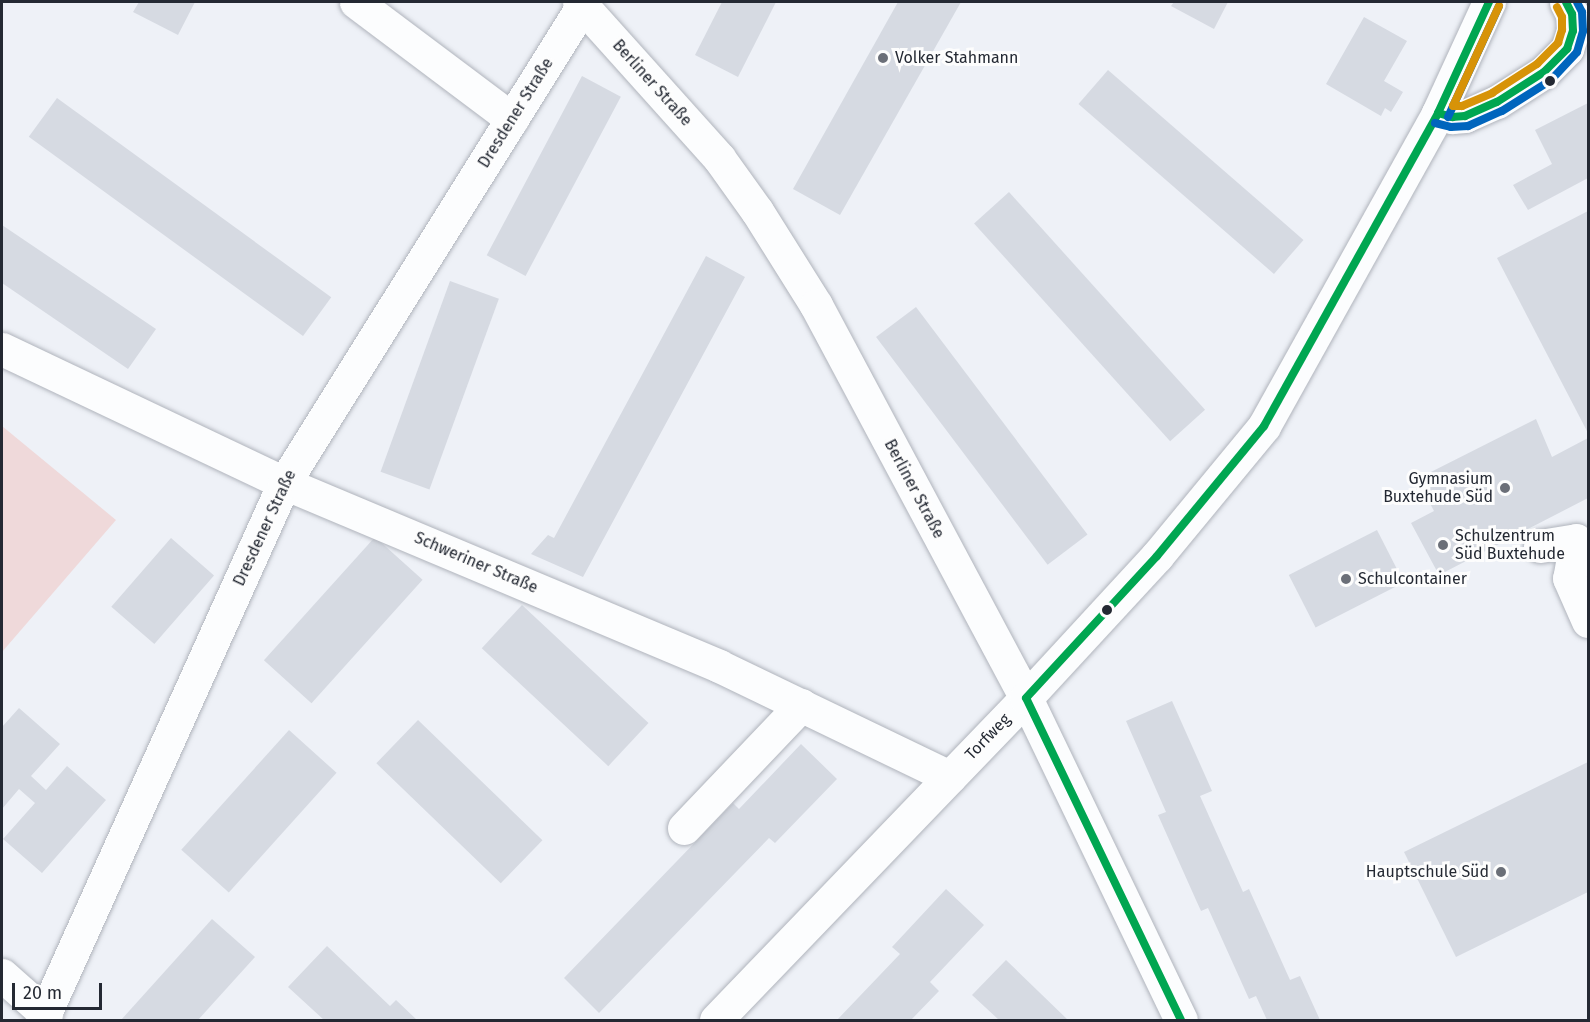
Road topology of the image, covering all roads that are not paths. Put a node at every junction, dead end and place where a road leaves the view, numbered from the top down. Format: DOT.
graph roads {
  1 [pos="356,2"];
  2 [pos="1489,2"];
  3 [pos="1566,2"];
  4 [pos="581,3"];
  5 [pos="1578,44"];
  6 [pos="1438,112"];
  7 [pos="512,119"];
  8 [pos="2,349"];
  9 [pos="284,483"];
  10 [pos="1540,546"];
  11 [pos="1588,621"];
  12 [pos="1026,698"];
  13 [pos="801,705"];
  14 [pos="950,777"];
  15 [pos="684,828"];
  16 [pos="2,975"];
  17 [pos="44,1017"];
  18 [pos="716,1020"];
  19 [pos="1181,1020"];
  1 -- 7 [label="street"];
  2 -- 6 [label="street, Torfweg"];
  3 -- 5 [label="street"];
  4 -- 7 [label="street, Dresdener Straße"];
  4 -- 12 [label="street, Berliner Straße"];
  5 -- 6 [label="street"];
  6 -- 12 [label="street, Torfweg"];
  7 -- 9 [label="street, Dresdener Straße"];
  8 -- 9 [label="street, Schweriner Straße"];
  9 -- 13 [label="street, Schweriner Straße"];
  9 -- 17 [label="street, Dresdener Straße"];
  10 -- 11 [label="street"];
  12 -- 14 [label="street, Torfweg"];
  12 -- 19 [label="street, Berliner Straße"];
  13 -- 14 [label="street, Schweriner Straße"];
  13 -- 15 [label="street"];
  14 -- 18 [label="street, Torfweg"];
  16 -- 17 [label="street"];
}
